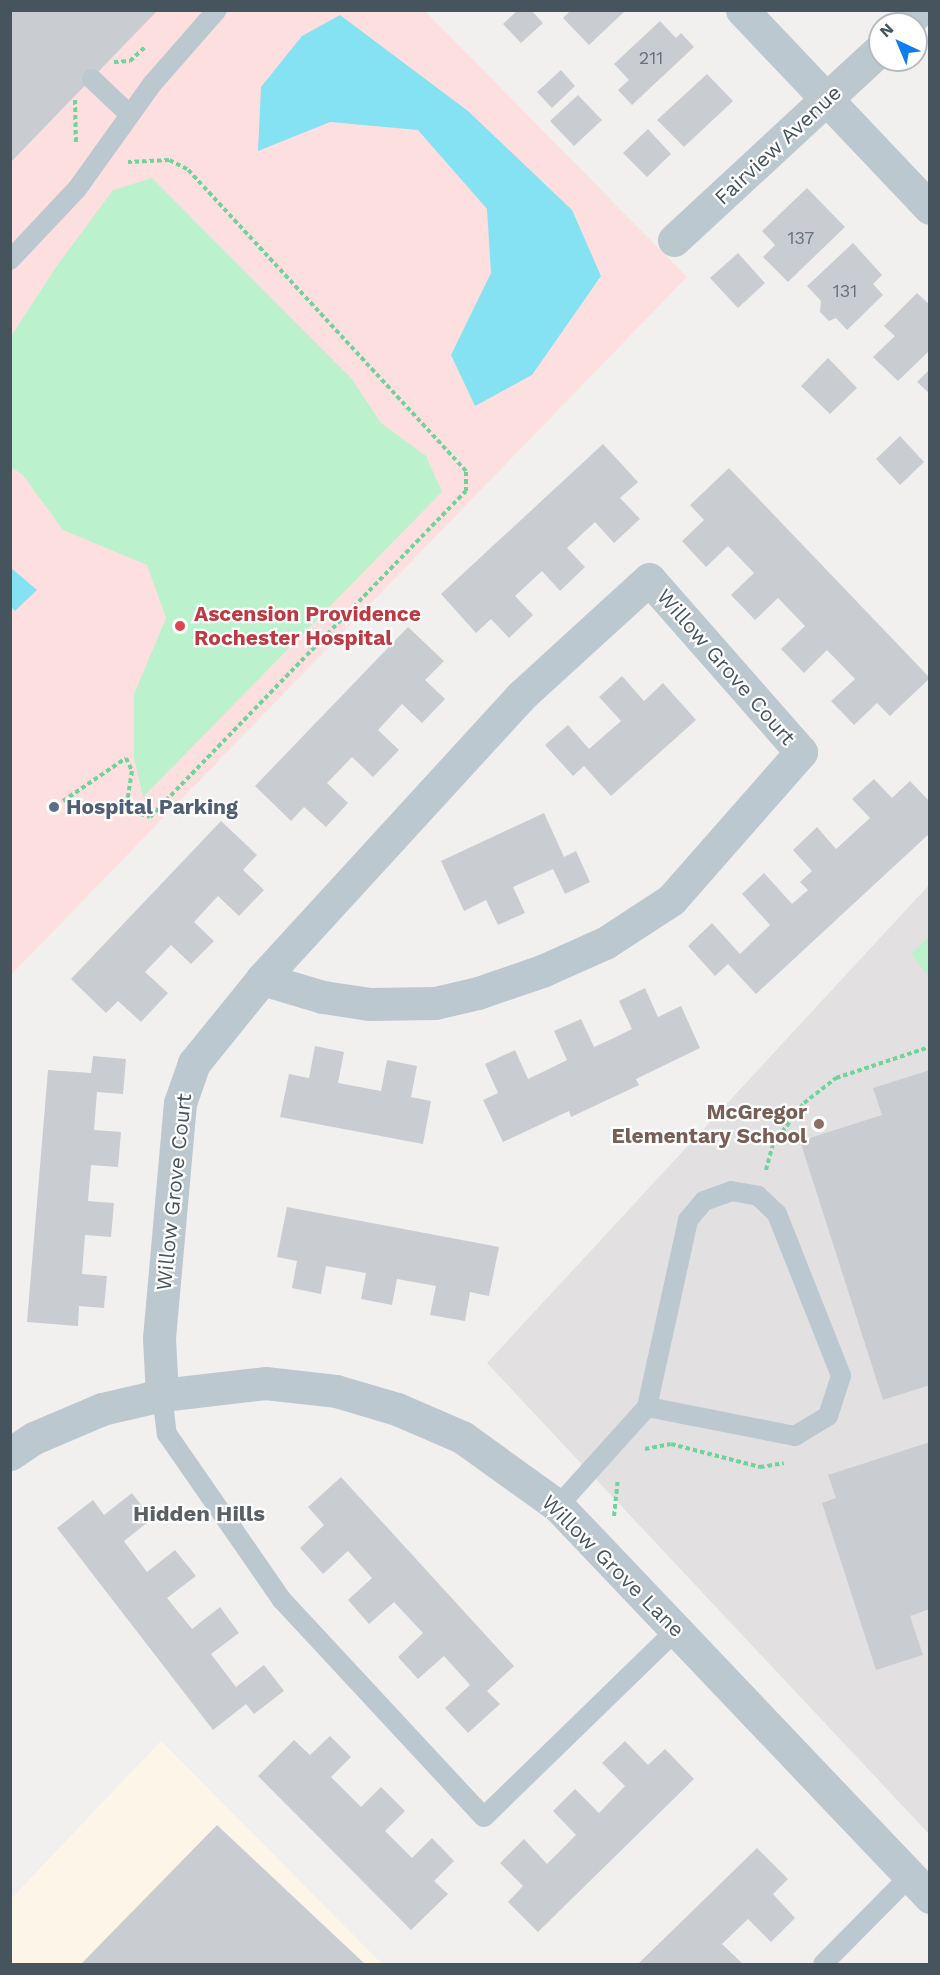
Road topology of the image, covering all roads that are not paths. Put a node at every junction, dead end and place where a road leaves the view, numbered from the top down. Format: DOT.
graph roads {
  1 [pos="217,10"];
  2 [pos="742,10"];
  3 [pos="868,61"];
  4 [pos="92,79"];
  5 [pos="827,100"];
  6 [pos="129,115"];
  7 [pos="930,208"];
  8 [pos="674,240"];
  9 [pos="10,260"];
  10 [pos="262,979"];
  11 [pos="162,1395"];
  12 [pos="647,1407"];
  13 [pos="10,1454"];
  14 [pos="558,1506"];
  15 [pos="677,1629"];
  16 [pos="920,1886"];
  17 [pos="823,1965"];
  1 -- 6 [label="lane"];
  2 -- 5 [label="street"];
  3 -- 5 [label="street, Fairview Avenue"];
  4 -- 6 [label="lane"];
  5 -- 7 [label="street"];
  5 -- 8 [label="street, Fairview Avenue"];
  6 -- 9 [label="lane"];
  10 -- 10 [label="street, Willow Grove Court"];
  10 -- 11 [label="street, Willow Grove Court"];
  11 -- 13 [label="street, Willow Grove Lane"];
  11 -- 14 [label="street, Willow Grove Lane"];
  11 -- 15 [label="lane"];
  12 -- 12 [label="lane"];
  12 -- 14 [label="lane"];
  14 -- 15 [label="street, Willow Grove Lane"];
  15 -- 16 [label="street, Willow Grove Lane"];
  16 -- 17 [label="lane"];
}
